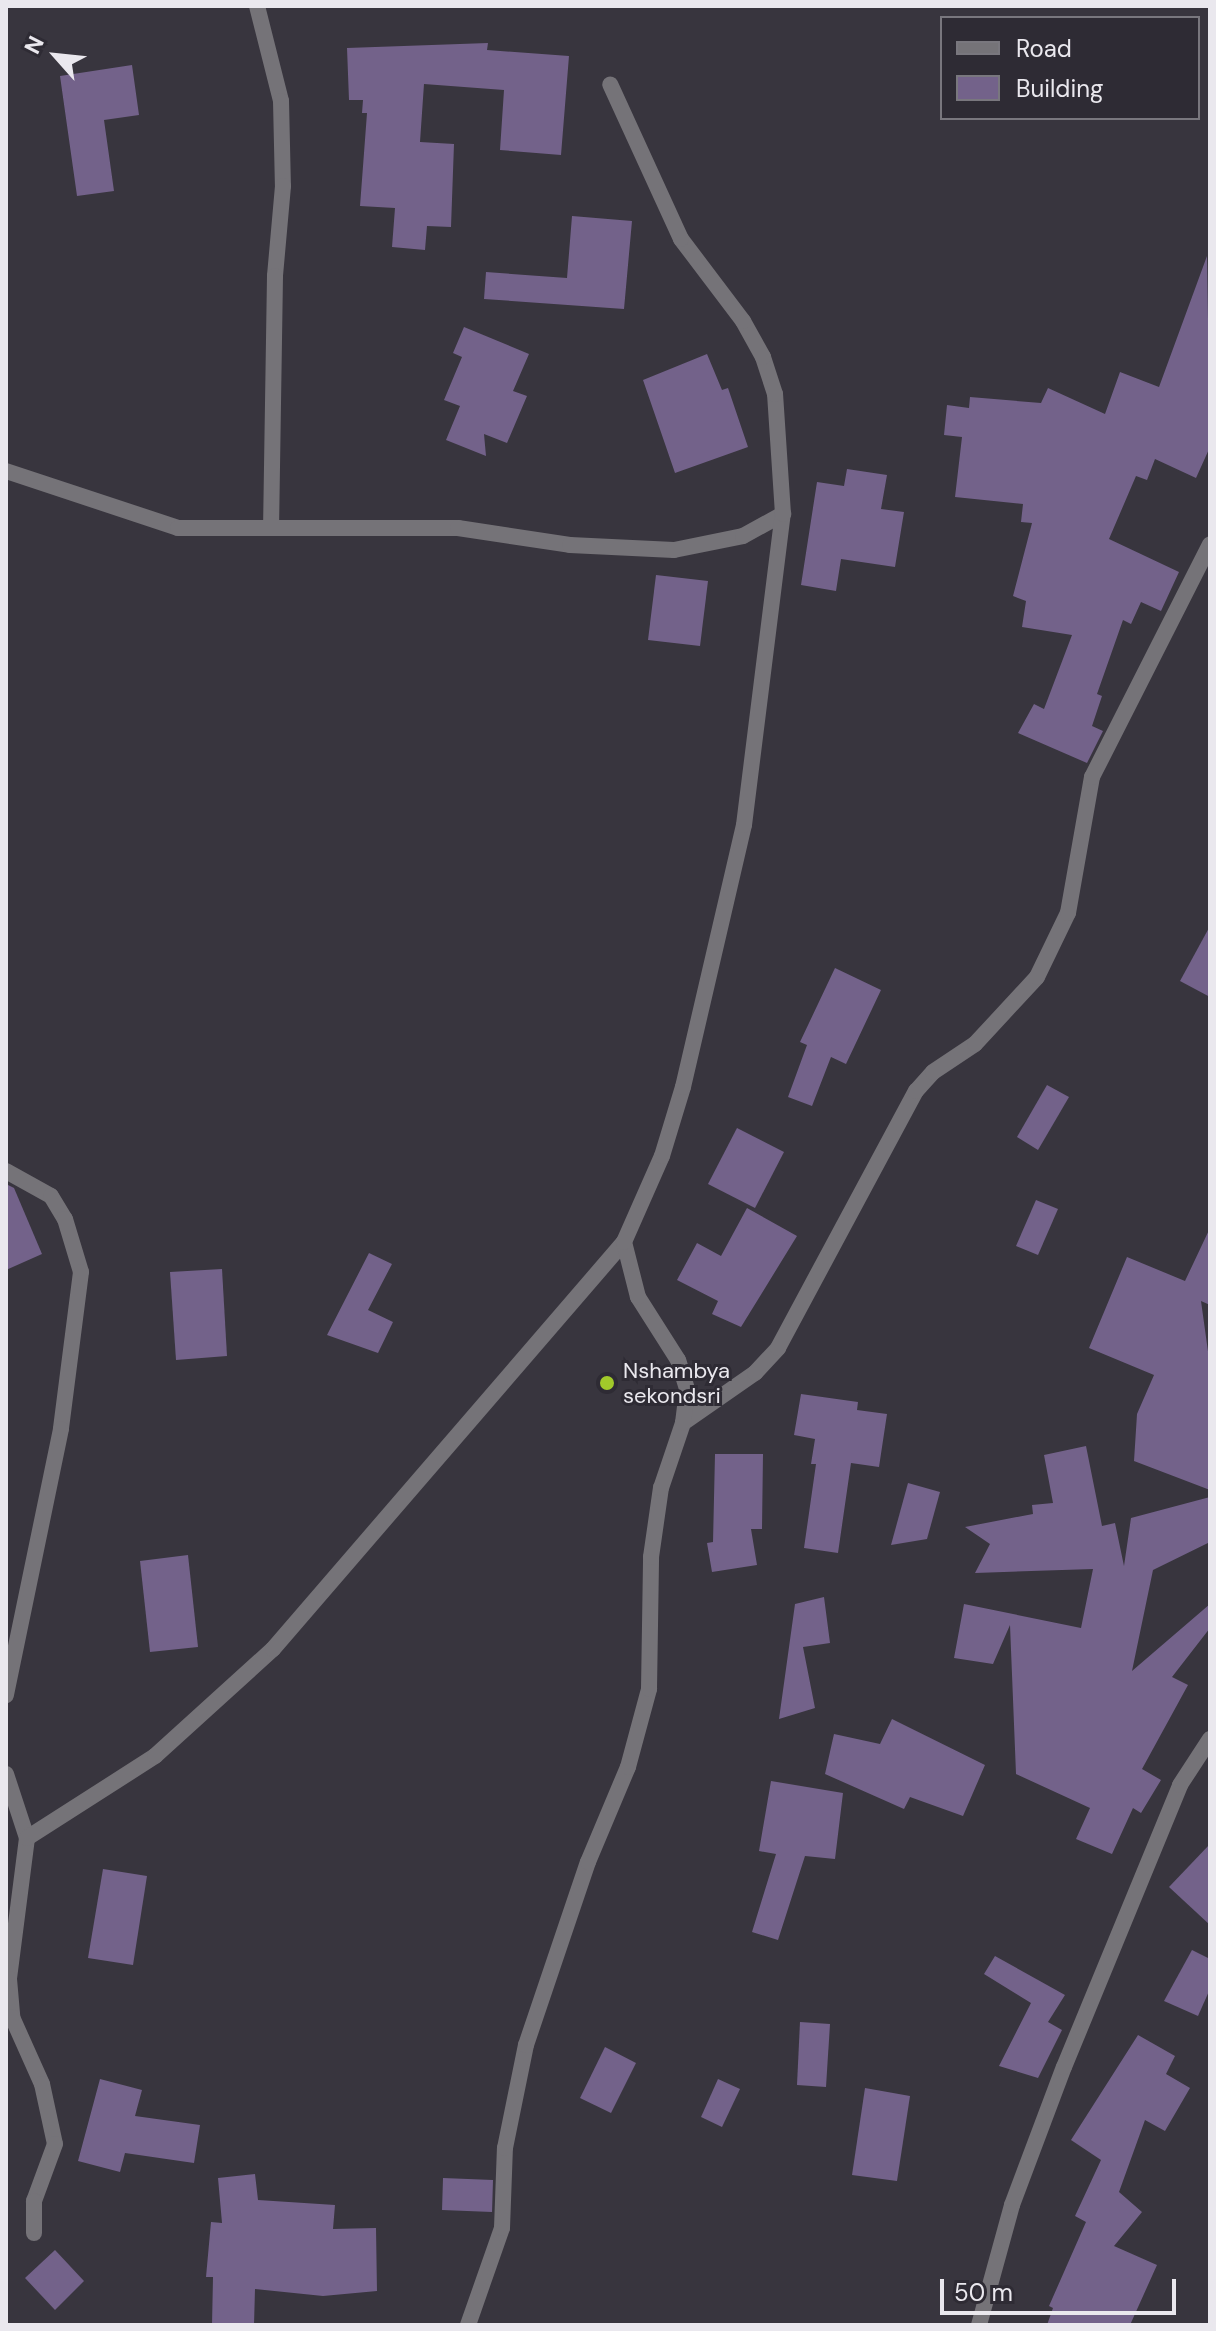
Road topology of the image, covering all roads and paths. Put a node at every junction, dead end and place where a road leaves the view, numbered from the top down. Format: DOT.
graph roads {
  1 [pos="257,6"];
  2 [pos="610,84"];
  3 [pos="6,471"];
  4 [pos="783,514"];
  5 [pos="271,525"];
  6 [pos="1210,544"];
  7 [pos="6,1171"];
  8 [pos="624,1242"];
  9 [pos="683,1423"];
  10 [pos="6,1695"];
  11 [pos="1210,1739"];
  12 [pos="6,1774"];
  13 [pos="27,1838"];
  14 [pos="34,2233"];
  15 [pos="468,2325"];
  16 [pos="979,2325"];
  1 -- 5 [label="street"];
  2 -- 4 [label="street"];
  3 -- 5 [label="street"];
  4 -- 5 [label="street"];
  4 -- 8 [label="street"];
  6 -- 9 [label="street"];
  7 -- 10 [label="street"];
  8 -- 9 [label="street"];
  8 -- 13 [label="street"];
  9 -- 15 [label="street"];
  11 -- 16 [label="street"];
  12 -- 13 [label="street"];
  13 -- 14 [label="street"];
}
